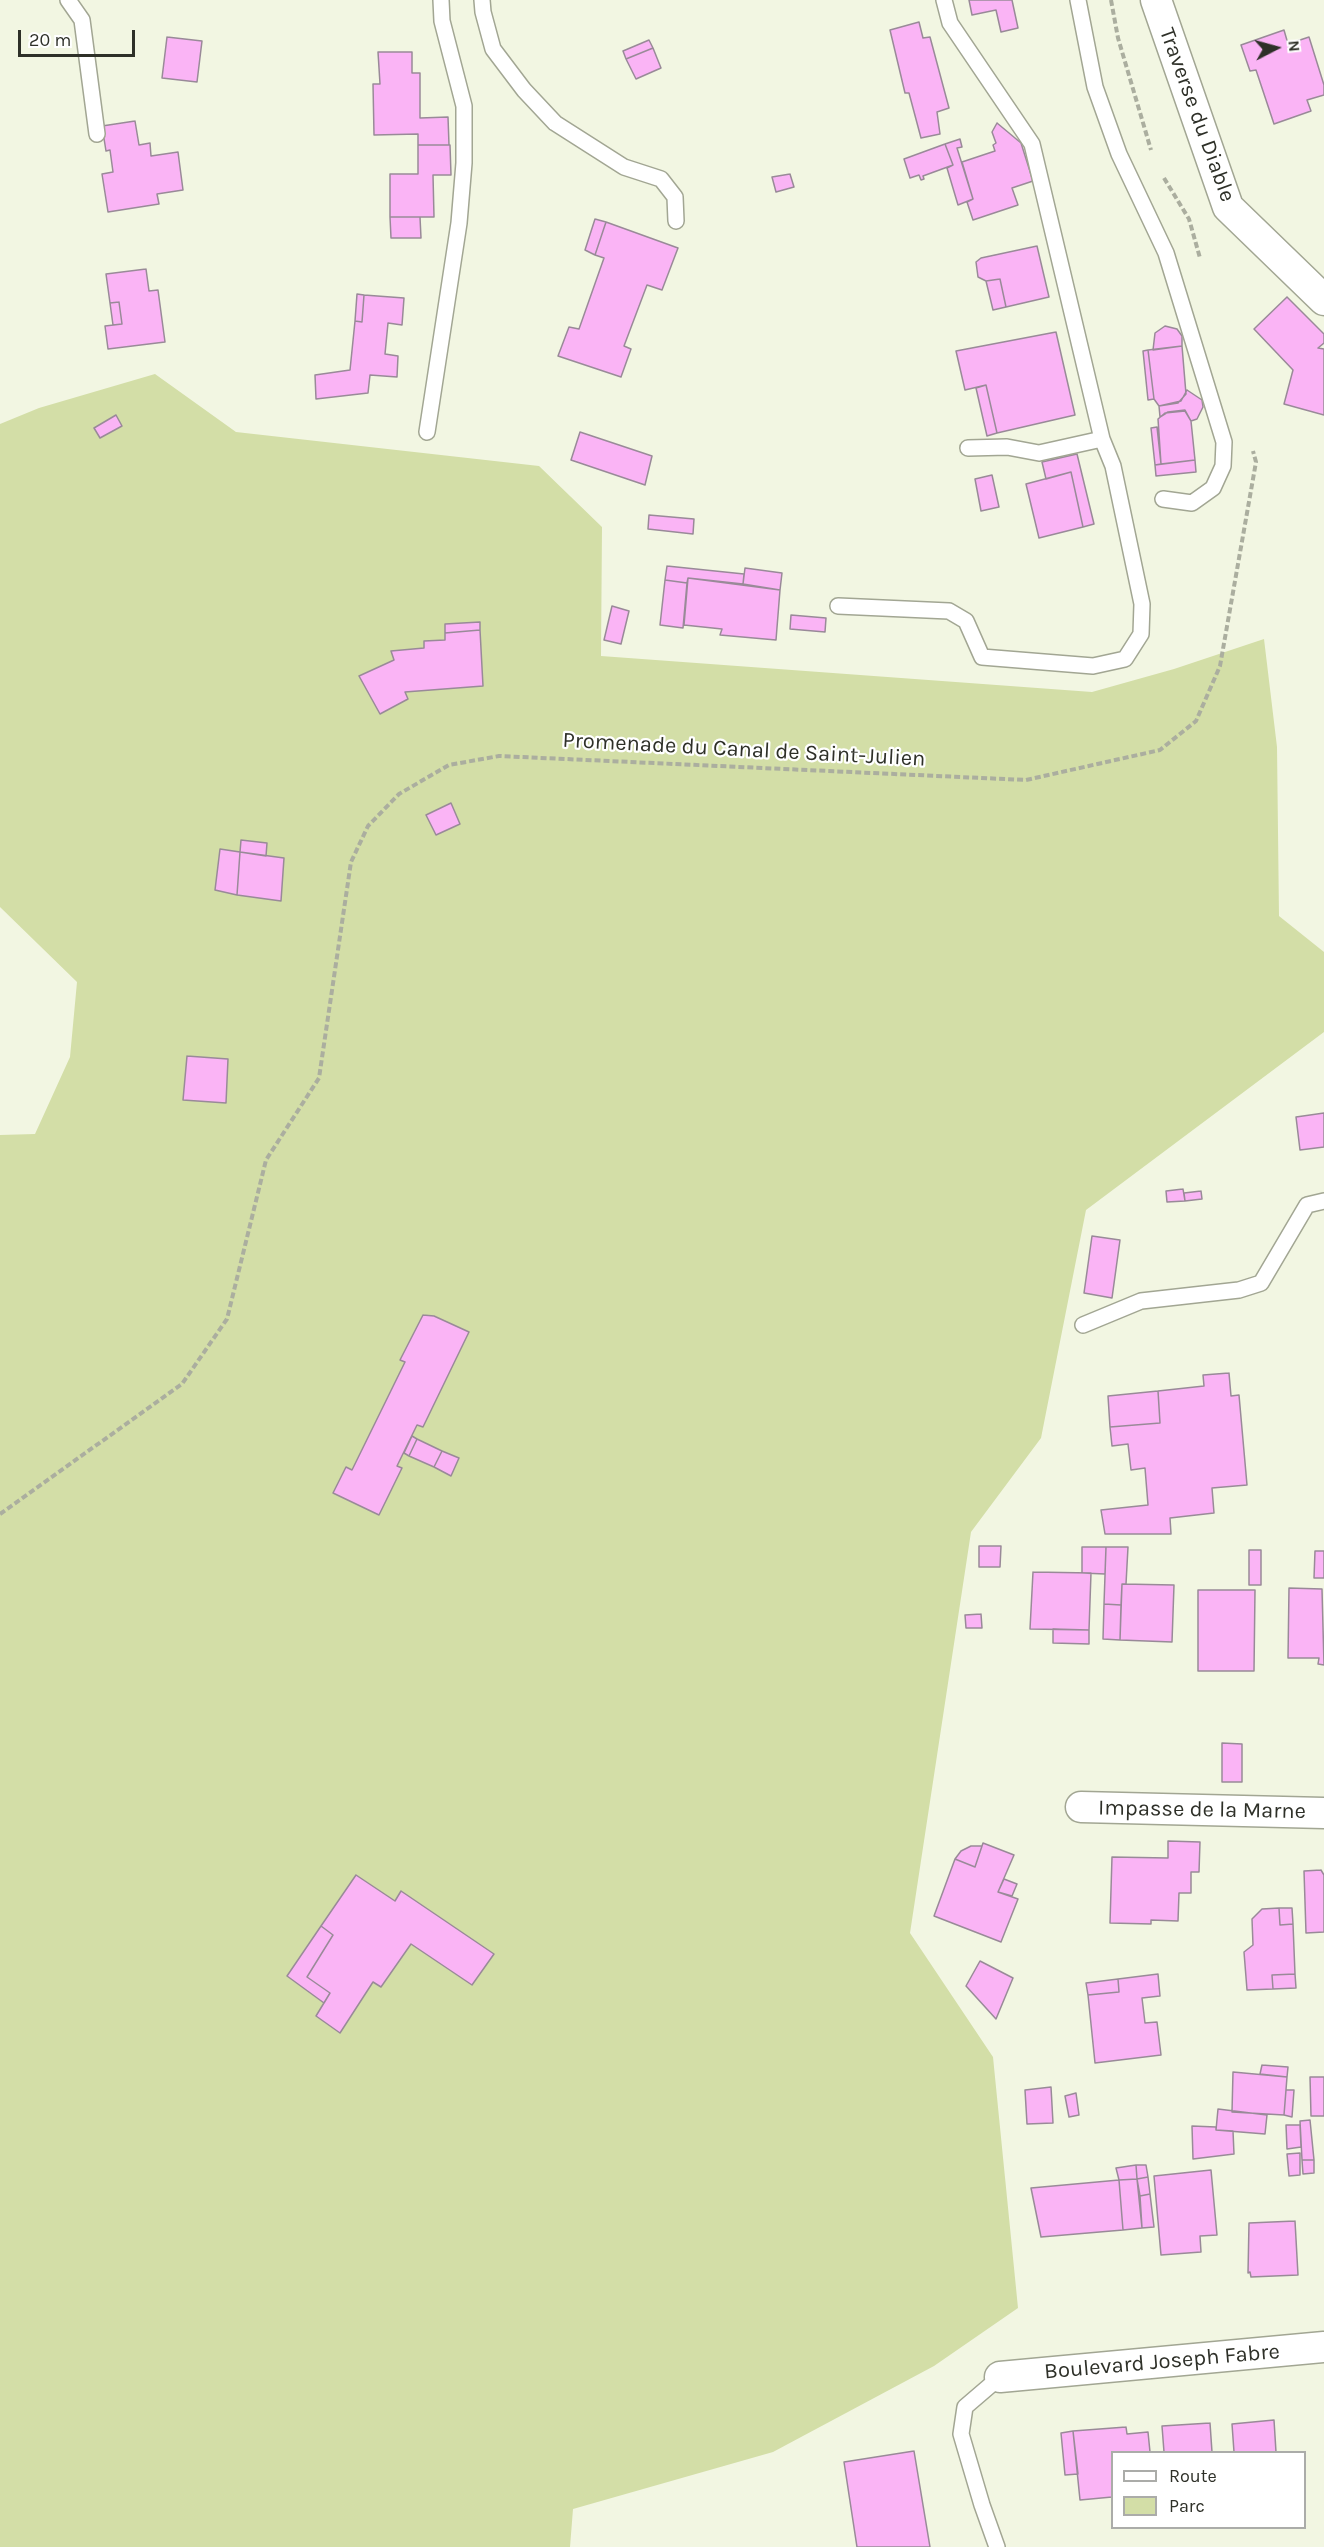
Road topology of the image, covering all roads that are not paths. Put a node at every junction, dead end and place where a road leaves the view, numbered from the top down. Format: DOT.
graph roads {
  1 [pos="68,0"];
  2 [pos="441,0"];
  3 [pos="482,0"];
  4 [pos="944,0"];
  5 [pos="1078,0"];
  6 [pos="1156,0"];
  7 [pos="97,134"];
  8 [pos="676,221"];
  9 [pos="1324,300"];
  10 [pos="427,432"];
  11 [pos="1102,439"];
  12 [pos="968,448"];
  13 [pos="1163,499"];
  14 [pos="838,606"];
  15 [pos="1324,1201"];
  16 [pos="1083,1325"];
  17 [pos="1081,1808"];
  18 [pos="1324,1813"];
  19 [pos="1324,2347"];
  20 [pos="1000,2378"];
  21 [pos="997,2547"];
  1 -- 7 [label="lane"];
  2 -- 10 [label="lane"];
  3 -- 8 [label="lane"];
  4 -- 11 [label="lane"];
  5 -- 13 [label="lane"];
  6 -- 9 [label="street, Traverse du Diable"];
  11 -- 12 [label="lane"];
  11 -- 14 [label="lane"];
  15 -- 16 [label="lane"];
  17 -- 18 [label="street, Impasse de la Marne"];
  19 -- 20 [label="street, Boulevard Joseph Fabre"];
  20 -- 21 [label="lane"];
}
